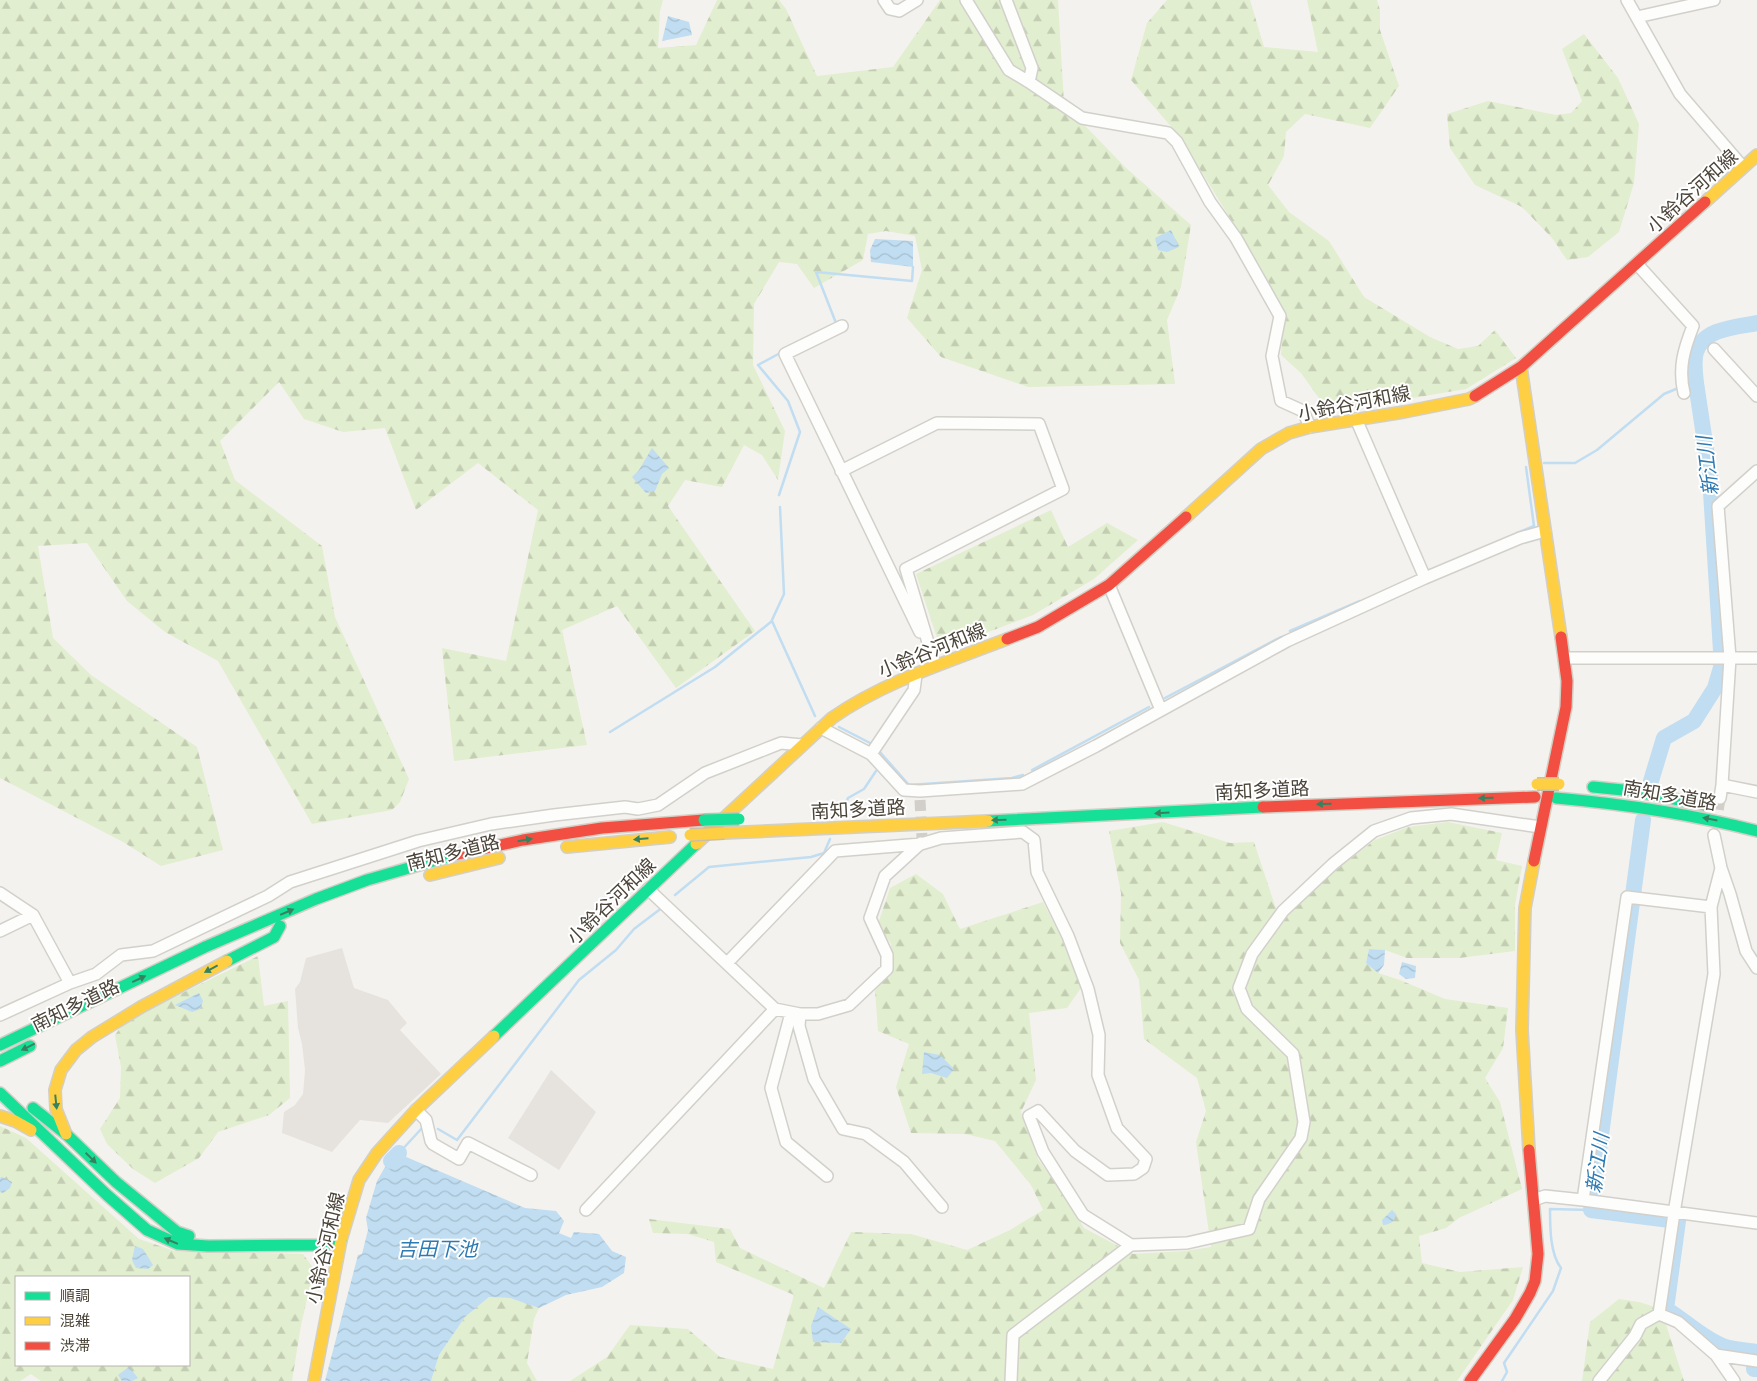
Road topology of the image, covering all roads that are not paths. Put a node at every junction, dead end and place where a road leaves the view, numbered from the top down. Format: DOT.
graph roads {
  1 [pos="884,0"];
  2 [pos="917,0"];
  3 [pos="966,0"];
  4 [pos="1006,0"];
  5 [pos="1627,0"];
  6 [pos="1714,0"];
  7 [pos="1637,17"];
  8 [pos="1029,82"];
  9 [pos="1757,155"];
  10 [pos="1744,167"];
  11 [pos="1637,264"];
  12 [pos="842,326"];
  13 [pos="1714,349"];
  14 [pos="1521,367"];
  15 [pos="1684,393"];
  16 [pos="1757,396"];
  17 [pos="1356,419"];
  18 [pos="1310,427"];
  19 [pos="841,471"];
  20 [pos="1757,471"];
  21 [pos="1545,530"];
  22 [pos="1426,578"];
  23 [pos="1109,585"];
  24 [pos="1564,658"];
  25 [pos="1730,658"];
  26 [pos="1757,658"];
  27 [pos="935,663"];
  28 [pos="916,675"];
  29 [pos="1161,710"];
  30 [pos="821,728"];
  31 [pos="802,745"];
  32 [pos="871,754"];
  33 [pos="1533,784"];
  34 [pos="1563,785"];
  35 [pos="1722,785"];
  36 [pos="1583,786"];
  37 [pos="1757,792"];
  38 [pos="1720,798"];
  39 [pos="1727,809"];
  40 [pos="744,818"];
  41 [pos="1540,827"];
  42 [pos="1757,831"];
  43 [pos="1714,835"];
  44 [pos="921,841"];
  45 [pos="552,849"];
  46 [pos="509,856"];
  47 [pos="1721,868"];
  48 [pos="417,879"];
  49 [pos="648,889"];
  50 [pos="0,894"];
  51 [pos="1711,907"];
  52 [pos="33,914"];
  53 [pos="296,920"];
  54 [pos="280,926"];
  55 [pos="0,931"];
  56 [pos="728,963"];
  57 [pos="1757,968"];
  58 [pos="176,975"];
  59 [pos="70,983"];
  60 [pos="77,1008"];
  61 [pos="775,1009"];
  62 [pos="795,1014"];
  63 [pos="0,1015"];
  64 [pos="0,1036"];
  65 [pos="40,1042"];
  66 [pos="0,1045"];
  67 [pos="1,1060"];
  68 [pos="0,1082"];
  69 [pos="0,1093"];
  70 [pos="416,1110"];
  71 [pos="0,1116"];
  72 [pos="67,1134"];
  73 [pos="52,1143"];
  74 [pos="531,1175"];
  75 [pos="827,1176"];
  76 [pos="1534,1200"];
  77 [pos="1584,1200"];
  78 [pos="942,1207"];
  79 [pos="586,1210"];
  80 [pos="1673,1217"];
  81 [pos="1757,1223"];
  82 [pos="341,1240"];
  83 [pos="1131,1245"];
  84 [pos="1659,1314"];
  85 [pos="1716,1355"];
  86 [pos="1753,1361"];
  87 [pos="314,1381"];
  88 [pos="1011,1381"];
  89 [pos="1470,1381"];
  90 [pos="1598,1381"];
  91 [pos="1734,1381"];
  1 -- 2 [label="street"];
  3 -- 8 [label="street"];
  4 -- 8 [label="street"];
  5 -- 7 [label="street"];
  6 -- 7 [label="street"];
  7 -- 10 [label="street"];
  8 -- 18 [label="street"];
  9 -- 10 [label="main road, 小鈴谷河和線"];
  10 -- 11 [label="main road, 小鈴谷河和線"];
  11 -- 14 [label="main road, 小鈴谷河和線"];
  11 -- 15 [label="street"];
  12 -- 19 [label="street"];
  13 -- 16 [label="street"];
  14 -- 17 [label="main road, 小鈴谷河和線"];
  14 -- 21 [label="main road"];
  17 -- 18 [label="main road, 小鈴谷河和線"];
  17 -- 22 [label="street"];
  18 -- 23 [label="main road, 小鈴谷河和線"];
  19 -- 27 [label="street"];
  19 -- 27 [label="street"];
  20 -- 25 [label="street"];
  21 -- 22 [label="street"];
  21 -- 24 [label="main road"];
  22 -- 29 [label="street"];
  23 -- 27 [label="main road, 小鈴谷河和線"];
  23 -- 29 [label="street"];
  24 -- 25 [label="street"];
  24 -- 41 [label="main road"];
  25 -- 26 [label="street"];
  25 -- 35 [label="street"];
  27 -- 28 [label="main road, 小鈴谷河和線"];
  28 -- 30 [label="main road, 小鈴谷河和線"];
  28 -- 32 [label="street"];
  29 -- 32 [label="street"];
  30 -- 31 [label="main road, 小鈴谷河和線"];
  30 -- 32 [label="street"];
  31 -- 49 [label="main road, 小鈴谷河和線"];
  31 -- 59 [label="street"];
  33 -- 34 [label="main road, bridge"];
  35 -- 37 [label="street"];
  35 -- 38 [label="street"];
  36 -- 39 [label="main road, 南知多道路"];
  60 -- 40 [label="main road, 南知多道路, one-way, bridge"];
  41 -- 76 [label="main road"];
  41 -- 83 [label="street"];
  42 -- 45 [label="main road, 南知多道路, one-way, bridge"];
  43 -- 47 [label="street"];
  44 -- 56 [label="street"];
  44 -- 62 [label="street"];
  44 -- 83 [label="street"];
  46 -- 48 [label="main road, 南知多道路"];
  47 -- 51 [label="street"];
  47 -- 57 [label="street"];
  49 -- 56 [label="street"];
  49 -- 70 [label="main road, 小鈴谷河和線"];
  50 -- 52 [label="street"];
  51 -- 77 [label="street"];
  51 -- 80 [label="street"];
  52 -- 55 [label="street"];
  52 -- 59 [label="street"];
  53 -- 54 [label="main road"];
  54 -- 58 [label="main road"];
  54 -- 72 [label="main road, one-way"];
  56 -- 61 [label="street"];
  59 -- 63 [label="street"];
  60 -- 64 [label="main road"];
  60 -- 66 [label="main road, 南知多道路"];
  61 -- 62 [label="street"];
  61 -- 79 [label="street"];
  62 -- 75 [label="street"];
  62 -- 78 [label="street"];
  65 -- 67 [label="main road, 南知多道路, one-way"];
  68 -- 72 [label="main road"];
  69 -- 73 [label="main road"];
  70 -- 74 [label="street"];
  70 -- 82 [label="main road, 小鈴谷河和線"];
  71 -- 73 [label="main road"];
  72 -- 82 [label="main road, one-way"];
  82 -- 73 [label="main road, one-way"];
  76 -- 77 [label="street"];
  76 -- 89 [label="main road"];
  77 -- 80 [label="street"];
  80 -- 81 [label="street"];
  80 -- 84 [label="street"];
  82 -- 87 [label="main road, 小鈴谷河和線"];
  83 -- 88 [label="street"];
  84 -- 85 [label="street"];
  84 -- 90 [label="street"];
  85 -- 86 [label="street"];
  85 -- 91 [label="street"];
}
